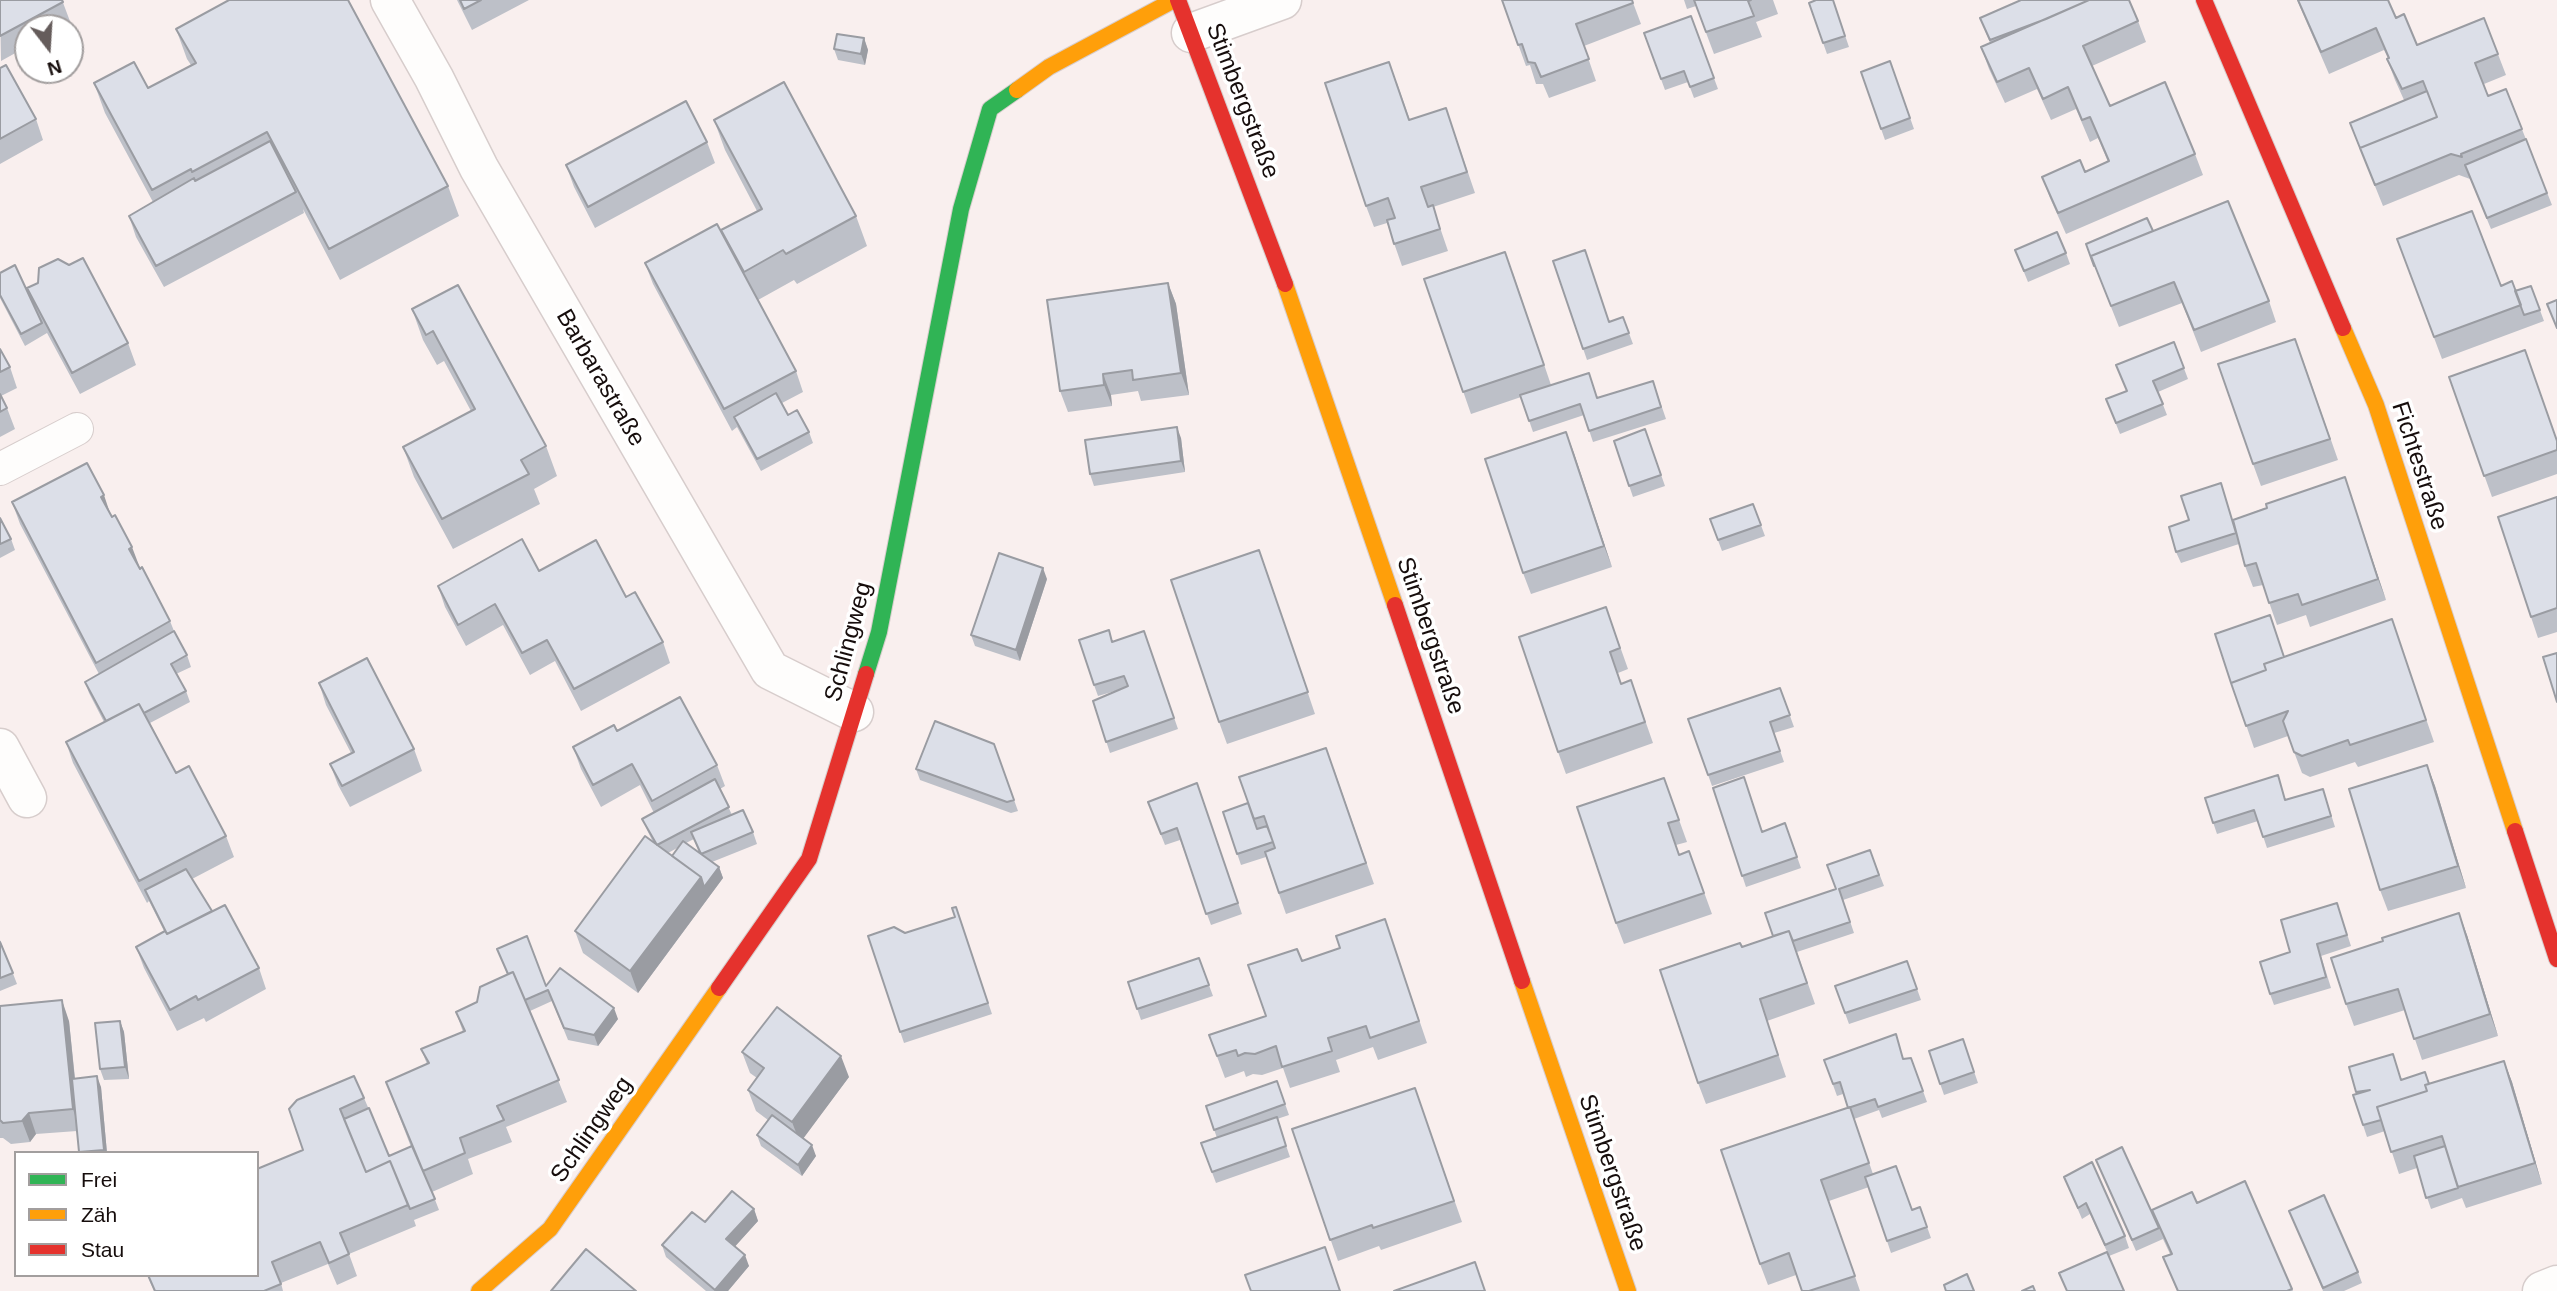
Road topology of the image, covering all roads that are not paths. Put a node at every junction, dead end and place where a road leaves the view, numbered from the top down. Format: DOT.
graph roads {
  1 [pos="390,0"];
  2 [pos="1282,0"];
  3 [pos="2204,0"];
  4 [pos="1181,11"];
  5 [pos="77,429"];
  6 [pos="0,469"];
  7 [pos="854,712"];
  8 [pos="0,748"];
  9 [pos="27,798"];
  10 [pos="2557,959"];
  11 [pos="2557,1284"];
  12 [pos="479,1291"];
  13 [pos="1628,1291"];
  14 [pos="2542,1291"];
  1 -- 7 [label="street, Barbarastraße"];
  2 -- 4 [label="street"];
  3 -- 10 [label="street, Fichtestraße"];
  4 -- 7 [label="street, Schlingweg"];
  4 -- 13 [label="street, Stimbergstraße"];
  5 -- 6 [label="lane"];
  7 -- 12 [label="street, Schlingweg"];
  8 -- 9 [label="street"];
  11 -- 14 [label="street"];
}
